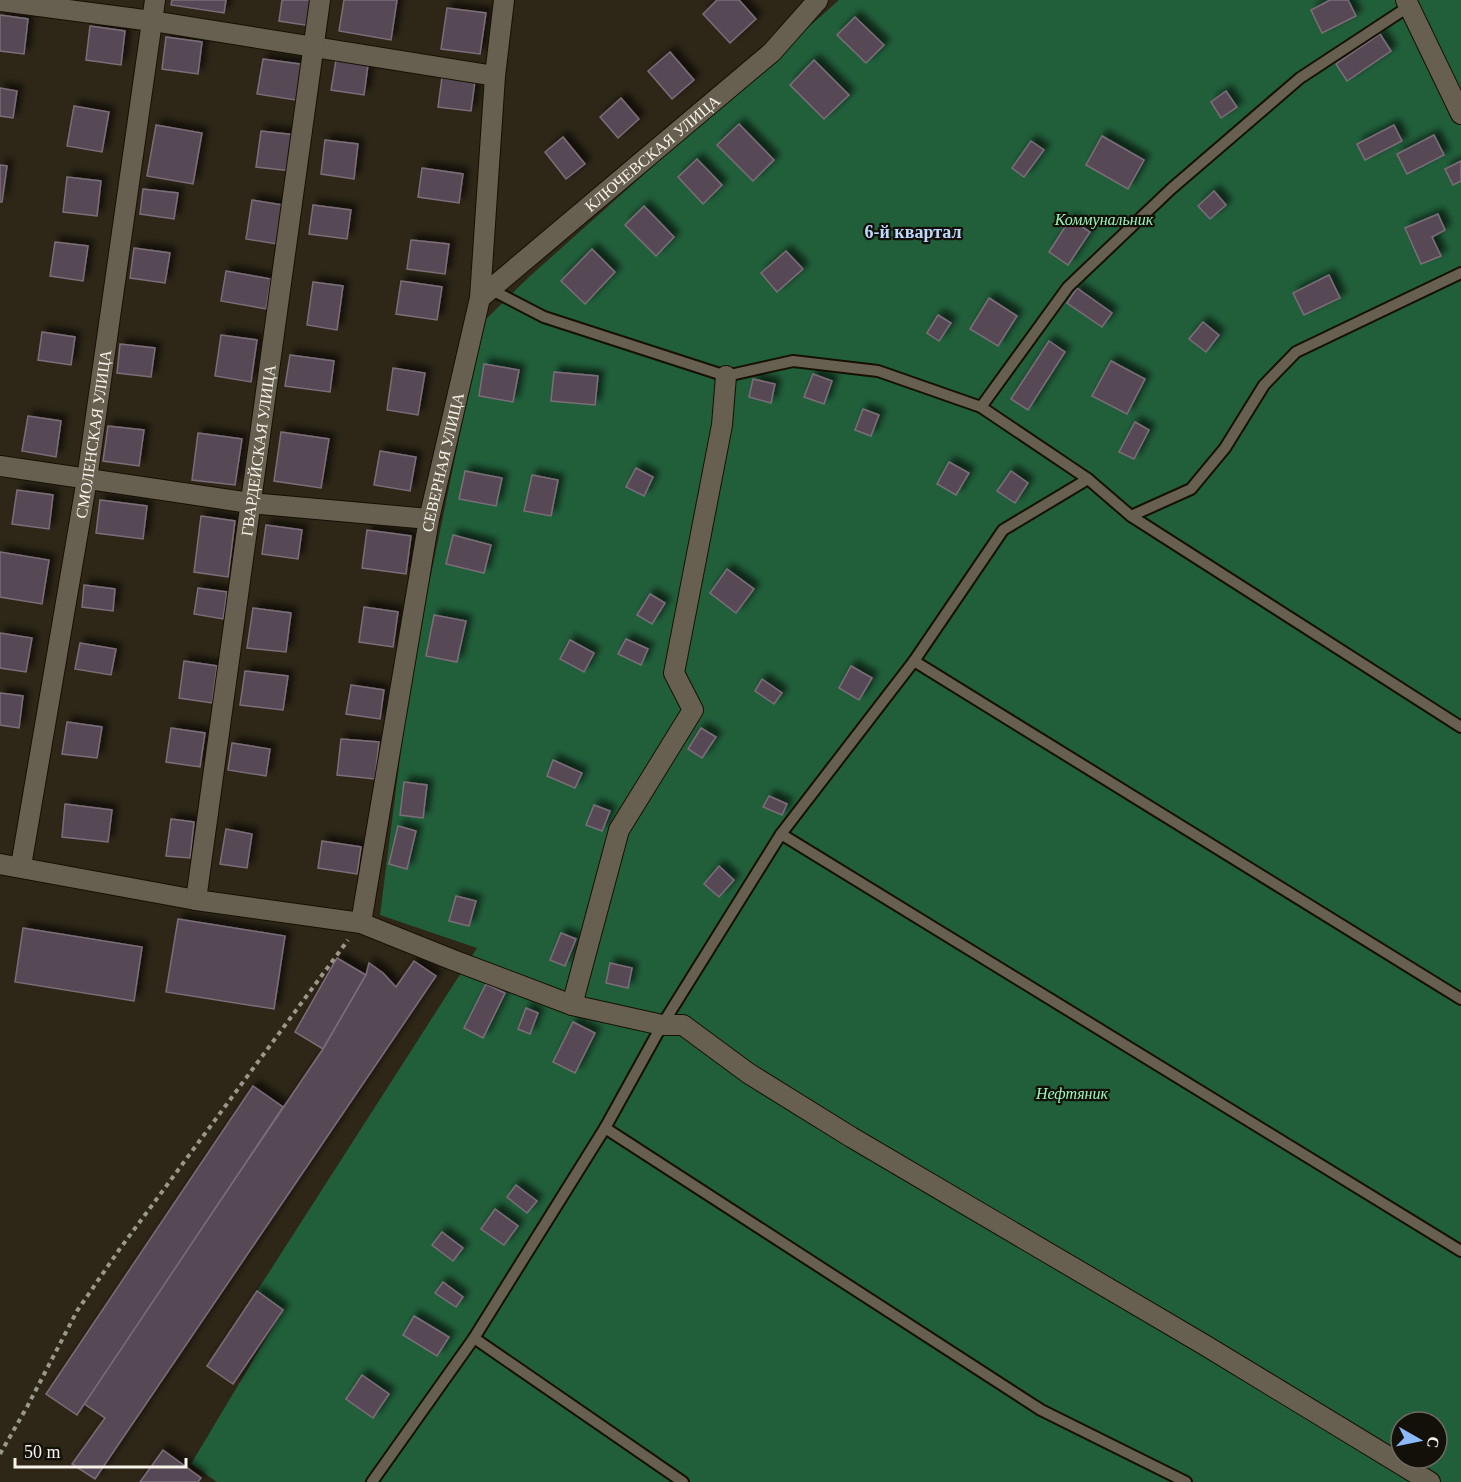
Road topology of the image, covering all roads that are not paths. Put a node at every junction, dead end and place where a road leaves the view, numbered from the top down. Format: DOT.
graph roads {
  1 [pos="155,0"];
  2 [pos="320,0"];
  3 [pos="504,0"];
  4 [pos="818,0"];
  5 [pos="0,1"];
  6 [pos="1407,4"];
  7 [pos="152,21"];
  8 [pos="314,48"];
  9 [pos="495,76"];
  10 [pos="1461,114"];
  11 [pos="1461,273"];
  12 [pos="485,293"];
  13 [pos="726,376"];
  14 [pos="981,407"];
  15 [pos="0,466"];
  16 [pos="87,479"];
  17 [pos="1088,479"];
  18 [pos="250,503"];
  19 [pos="1131,516"];
  20 [pos="429,519"];
  21 [pos="914,661"];
  22 [pos="1461,727"];
  23 [pos="781,834"];
  24 [pos="0,864"];
  25 [pos="21,866"];
  26 [pos="196,900"];
  27 [pos="361,923"];
  28 [pos="1461,999"];
  29 [pos="572,1005"];
  30 [pos="662,1025"];
  31 [pos="604,1128"];
  32 [pos="1461,1251"];
  33 [pos="474,1338"];
  34 [pos="372,1482"];
  35 [pos="683,1482"];
  36 [pos="1186,1482"];
  37 [pos="1430,1482"];
  1 -- 7 [label="street, СМОЛЕНСКАЯ УЛИЦА"];
  2 -- 8 [label="street, ГВАРДЕЙСКАЯ УЛИЦА"];
  3 -- 9 [label="street, СЕВЕРНАЯ УЛИЦА"];
  4 -- 12 [label="street, КЛЮЧЕВСКАЯ УЛИЦА"];
  5 -- 7 [label="street"];
  6 -- 10 [label="street"];
  6 -- 14 [label="lane"];
  7 -- 8 [label="street"];
  7 -- 16 [label="street, СМОЛЕНСКАЯ УЛИЦА"];
  8 -- 9 [label="street"];
  8 -- 18 [label="street, ГВАРДЕЙСКАЯ УЛИЦА"];
  9 -- 12 [label="street, СЕВЕРНАЯ УЛИЦА"];
  11 -- 19 [label="lane"];
  12 -- 13 [label="lane"];
  12 -- 20 [label="street, СЕВЕРНАЯ УЛИЦА"];
  13 -- 14 [label="lane"];
  13 -- 29 [label="street"];
  14 -- 17 [label="lane"];
  15 -- 16 [label="street"];
  16 -- 18 [label="street"];
  16 -- 25 [label="street, СМОЛЕНСКАЯ УЛИЦА"];
  17 -- 19 [label="lane"];
  17 -- 21 [label="lane"];
  18 -- 20 [label="street"];
  18 -- 26 [label="street, ГВАРДЕЙСКАЯ УЛИЦА"];
  19 -- 22 [label="lane"];
  20 -- 27 [label="street, СЕВЕРНАЯ УЛИЦА"];
  21 -- 23 [label="lane"];
  21 -- 28 [label="lane"];
  23 -- 30 [label="lane"];
  23 -- 32 [label="lane"];
  24 -- 25 [label="street"];
  25 -- 26 [label="street"];
  26 -- 27 [label="street"];
  27 -- 29 [label="street"];
  29 -- 30 [label="street"];
  30 -- 31 [label="lane"];
  30 -- 37 [label="street"];
  31 -- 33 [label="lane"];
  31 -- 36 [label="lane"];
  33 -- 34 [label="lane"];
  33 -- 35 [label="lane"];
}
